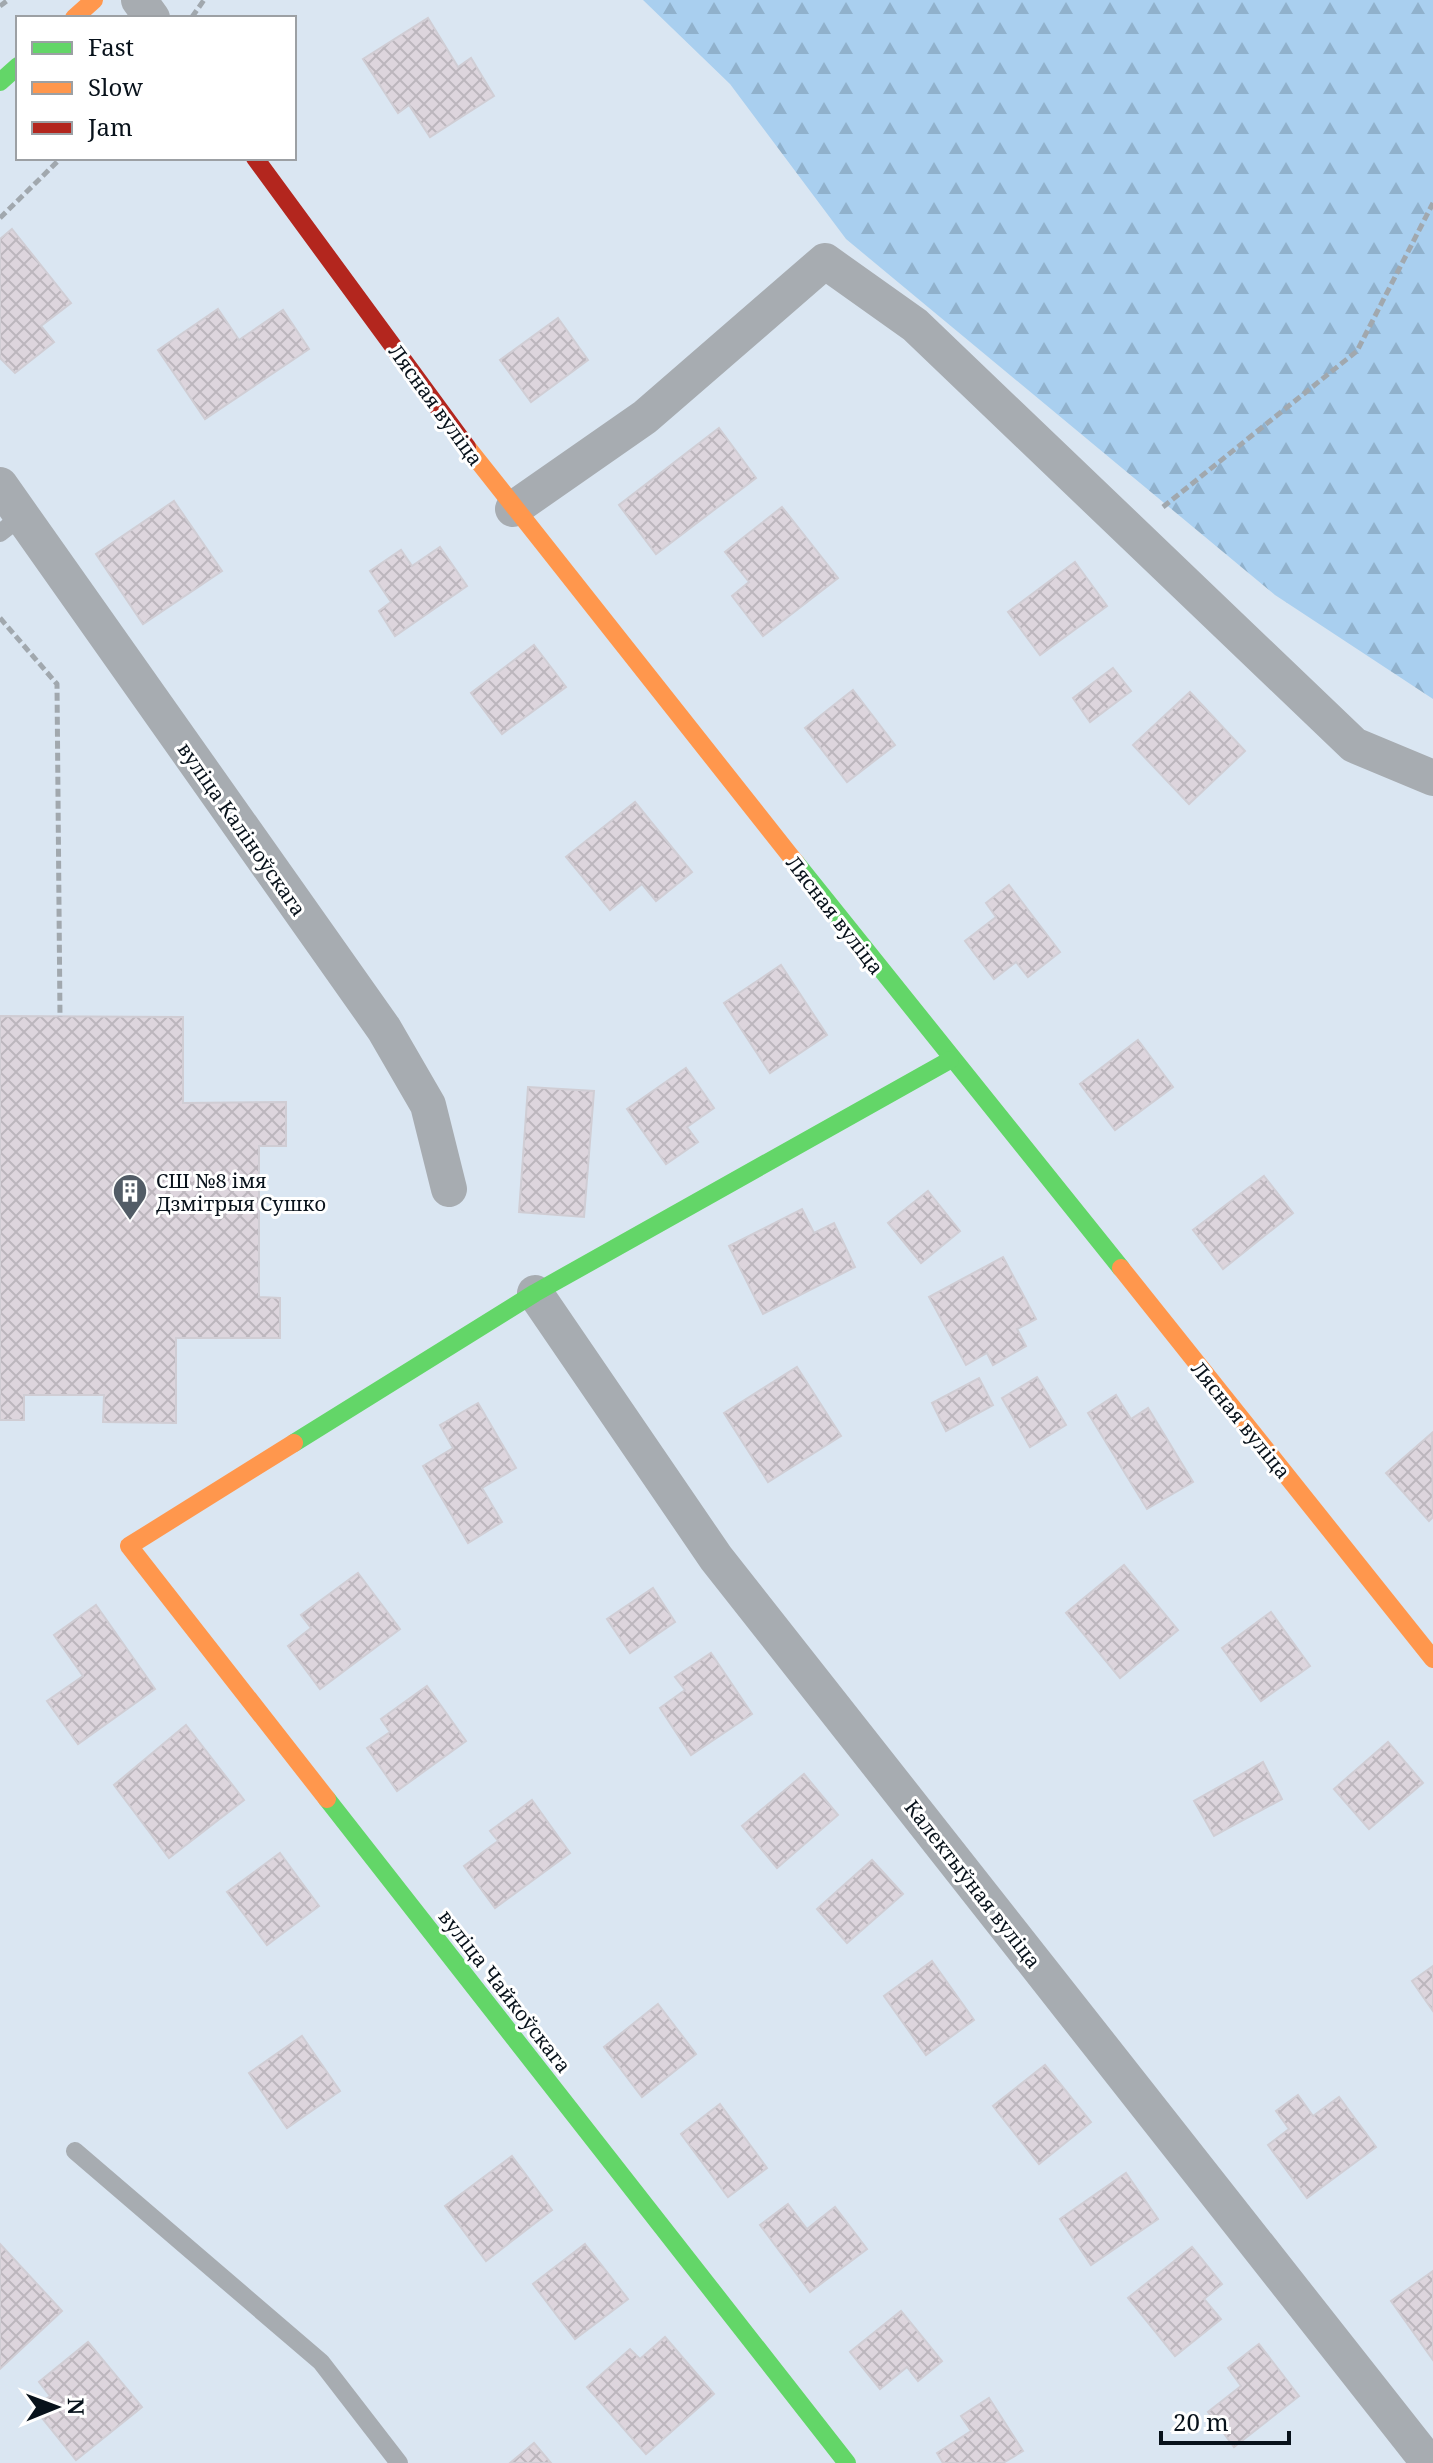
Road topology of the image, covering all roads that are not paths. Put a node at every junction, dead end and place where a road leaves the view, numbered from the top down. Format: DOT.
graph roads {
  1 [pos="94,0"];
  2 [pos="76,16"];
  3 [pos="16,68"];
  4 [pos="0,82"];
  5 [pos="256,160"];
  6 [pos="0,485"];
  7 [pos="513,509"];
  8 [pos="11,525"];
  9 [pos="1433,778"];
  10 [pos="950,1060"];
  11 [pos="449,1189"];
  12 [pos="535,1293"];
  13 [pos="1433,1659"];
  14 [pos="75,2151"];
  15 [pos="399,2463"];
  16 [pos="847,2463"];
  17 [pos="1429,2463"];
  1 -- 2 [label="street"];
  3 -- 4 [label="street"];
  5 -- 7 [label="street, Лясная вуліца"];
  6 -- 8 [label="street, вуліца Каліноўскага"];
  7 -- 9 [label="street"];
  7 -- 10 [label="street, Лясная вуліца"];
  8 -- 11 [label="street, вуліца Каліноўскага"];
  10 -- 12 [label="street"];
  10 -- 13 [label="street, Лясная вуліца"];
  12 -- 16 [label="street, вуліца Чайкоўскага"];
  12 -- 17 [label="street, Калектыўная вуліца"];
  14 -- 15 [label="lane"];
}
